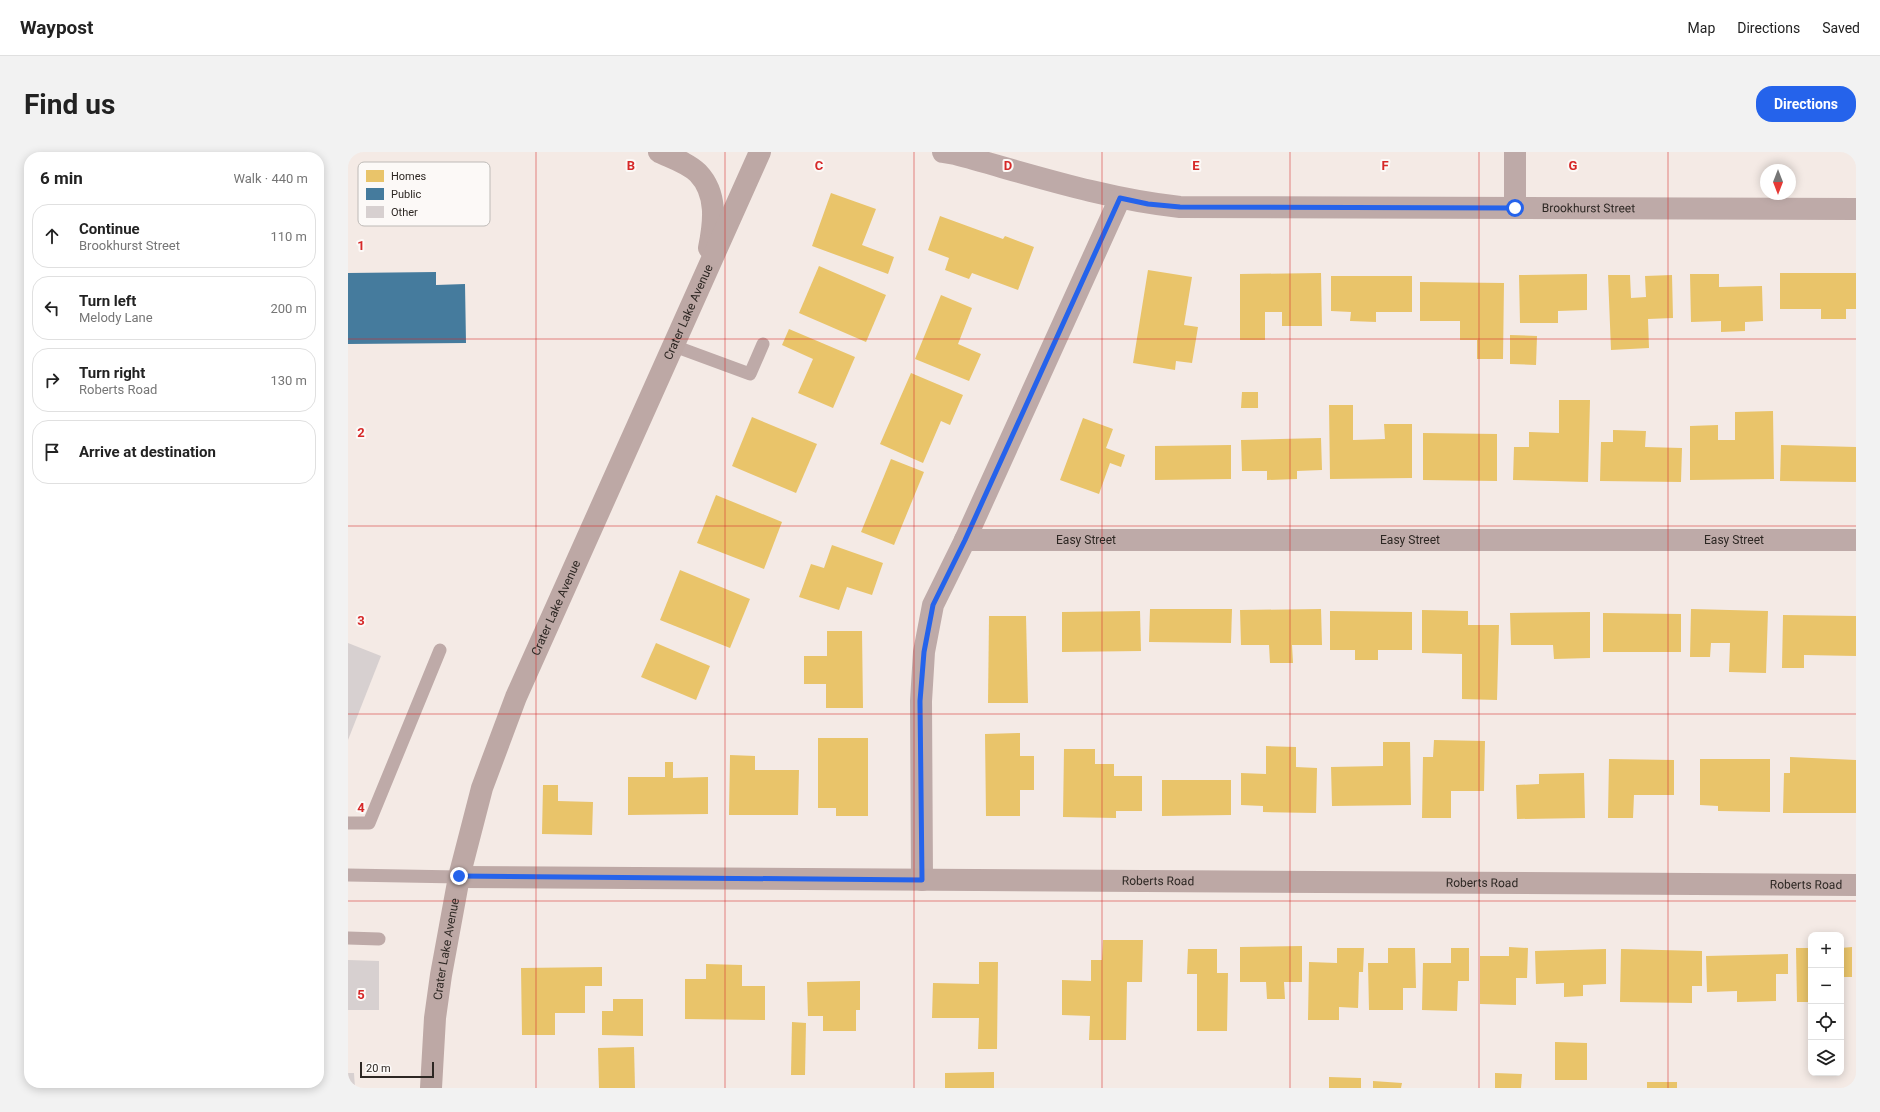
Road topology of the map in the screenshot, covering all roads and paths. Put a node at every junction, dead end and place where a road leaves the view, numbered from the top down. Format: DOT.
graph roads {
  1 [pos="659,152"];
  2 [pos="760,152"];
  3 [pos="943,152"];
  4 [pos="1515,152"];
  5 [pos="1120,198"];
  6 [pos="1515,208"];
  7 [pos="1856,209"];
  8 [pos="702,282"];
  9 [pos="763,344"];
  10 [pos="674,346"];
  11 [pos="965,540"];
  12 [pos="1856,540"];
  13 [pos="440,650"];
  14 [pos="348,823"];
  15 [pos="348,876"];
  16 [pos="459,876"];
  17 [pos="922,880"];
  18 [pos="1856,885"];
  19 [pos="348,938"];
  20 [pos="379,939"];
  21 [pos="431,1088"];
  1 -- 8 [label="street"];
  2 -- 8 [label="street, Crater Lake Avenue"];
  3 -- 5 [label="street, Brookhurst Street"];
  4 -- 6 [label="street"];
  5 -- 6 [label="street, Brookhurst Street"];
  5 -- 11 [label="street"];
  6 -- 7 [label="street, Brookhurst Street"];
  8 -- 10 [label="street, Crater Lake Avenue"];
  9 -- 10 [label="lane"];
  10 -- 16 [label="street, Crater Lake Avenue"];
  11 -- 12 [label="street, Easy Street"];
  11 -- 17 [label="street"];
  13 -- 14 [label="lane"];
  15 -- 16 [label="lane"];
  16 -- 17 [label="street, Roberts Road"];
  16 -- 21 [label="street, Crater Lake Avenue"];
  17 -- 18 [label="street, Roberts Road"];
  19 -- 20 [label="lane"];
}
